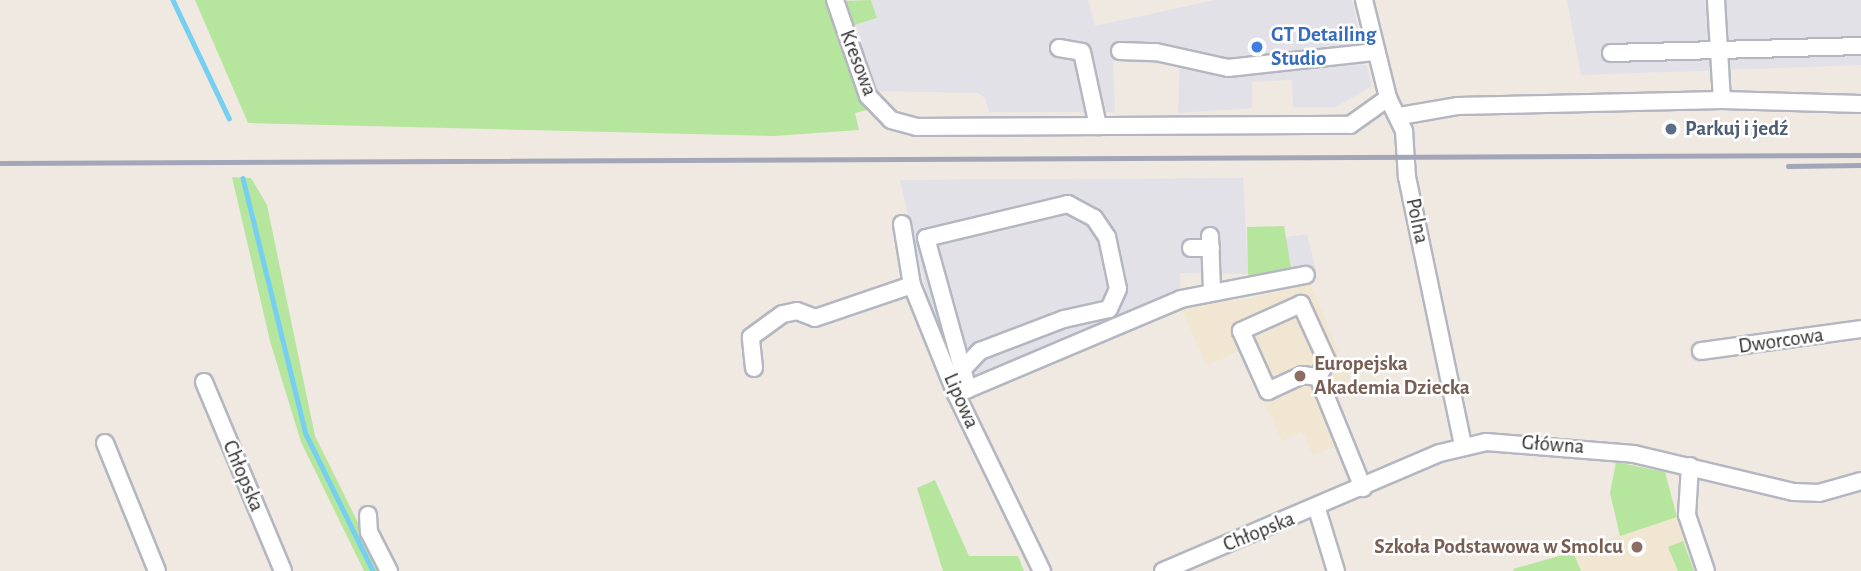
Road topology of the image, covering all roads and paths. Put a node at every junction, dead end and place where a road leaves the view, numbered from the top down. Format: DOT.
graph roads {
  1 [pos="835,0"];
  2 [pos="1364,0"];
  3 [pos="1716,0"];
  4 [pos="1861,46"];
  5 [pos="1059,48"];
  6 [pos="1120,51"];
  7 [pos="1376,52"];
  8 [pos="1611,53"];
  9 [pos="1719,55"];
  10 [pos="1388,97"];
  11 [pos="1721,100"];
  12 [pos="1861,104"];
  13 [pos="1401,116"];
  14 [pos="1098,126"];
  15 [pos="902,224"];
  16 [pos="1191,248"];
  17 [pos="1306,275"];
  18 [pos="912,285"];
  19 [pos="1212,291"];
  20 [pos="1861,329"];
  21 [pos="1700,351"];
  22 [pos="754,368"];
  23 [pos="964,369"];
  24 [pos="1318,377"];
  25 [pos="204,382"];
  26 [pos="962,391"];
  27 [pos="105,443"];
  28 [pos="1463,446"];
  29 [pos="1690,466"];
  30 [pos="1861,481"];
  31 [pos="1363,488"];
  32 [pos="1317,509"];
  33 [pos="368,515"];
  34 [pos="157,571"];
  35 [pos="283,571"];
  36 [pos="389,571"];
  37 [pos="1042,571"];
  38 [pos="1163,571"];
  39 [pos="1336,571"];
  40 [pos="1706,571"];
  1 -- 14 [label="street, Kresowa"];
  2 -- 7 [label="street, Polna"];
  3 -- 9 [label="street"];
  4 -- 9 [label="street"];
  5 -- 14 [label="street"];
  6 -- 7 [label="street"];
  7 -- 10 [label="street, Polna"];
  8 -- 9 [label="street"];
  9 -- 11 [label="street"];
  10 -- 13 [label="street, Polna"];
  10 -- 14 [label="street"];
  11 -- 12 [label="street"];
  11 -- 13 [label="street"];
  13 -- 28 [label="street, Polna"];
  15 -- 18 [label="street, Lipowa"];
  16 -- 19 [label="street"];
  17 -- 19 [label="street"];
  18 -- 22 [label="street"];
  18 -- 26 [label="street, Lipowa"];
  19 -- 26 [label="street"];
  20 -- 21 [label="street, Dworcowa"];
  23 -- 23 [label="street"];
  23 -- 26 [label="street"];
  24 -- 24 [label="street"];
  24 -- 31 [label="street"];
  25 -- 35 [label="street, Chłopska"];
  26 -- 37 [label="street, Lipowa"];
  27 -- 34 [label="street"];
  28 -- 29 [label="street, Główna"];
  28 -- 31 [label="street, Główna"];
  29 -- 30 [label="street, Główna"];
  29 -- 40 [label="street"];
  31 -- 32 [label="street, Główna"];
  32 -- 38 [label="street, Chłopska"];
  32 -- 39 [label="street"];
  33 -- 36 [label="street"];
}
